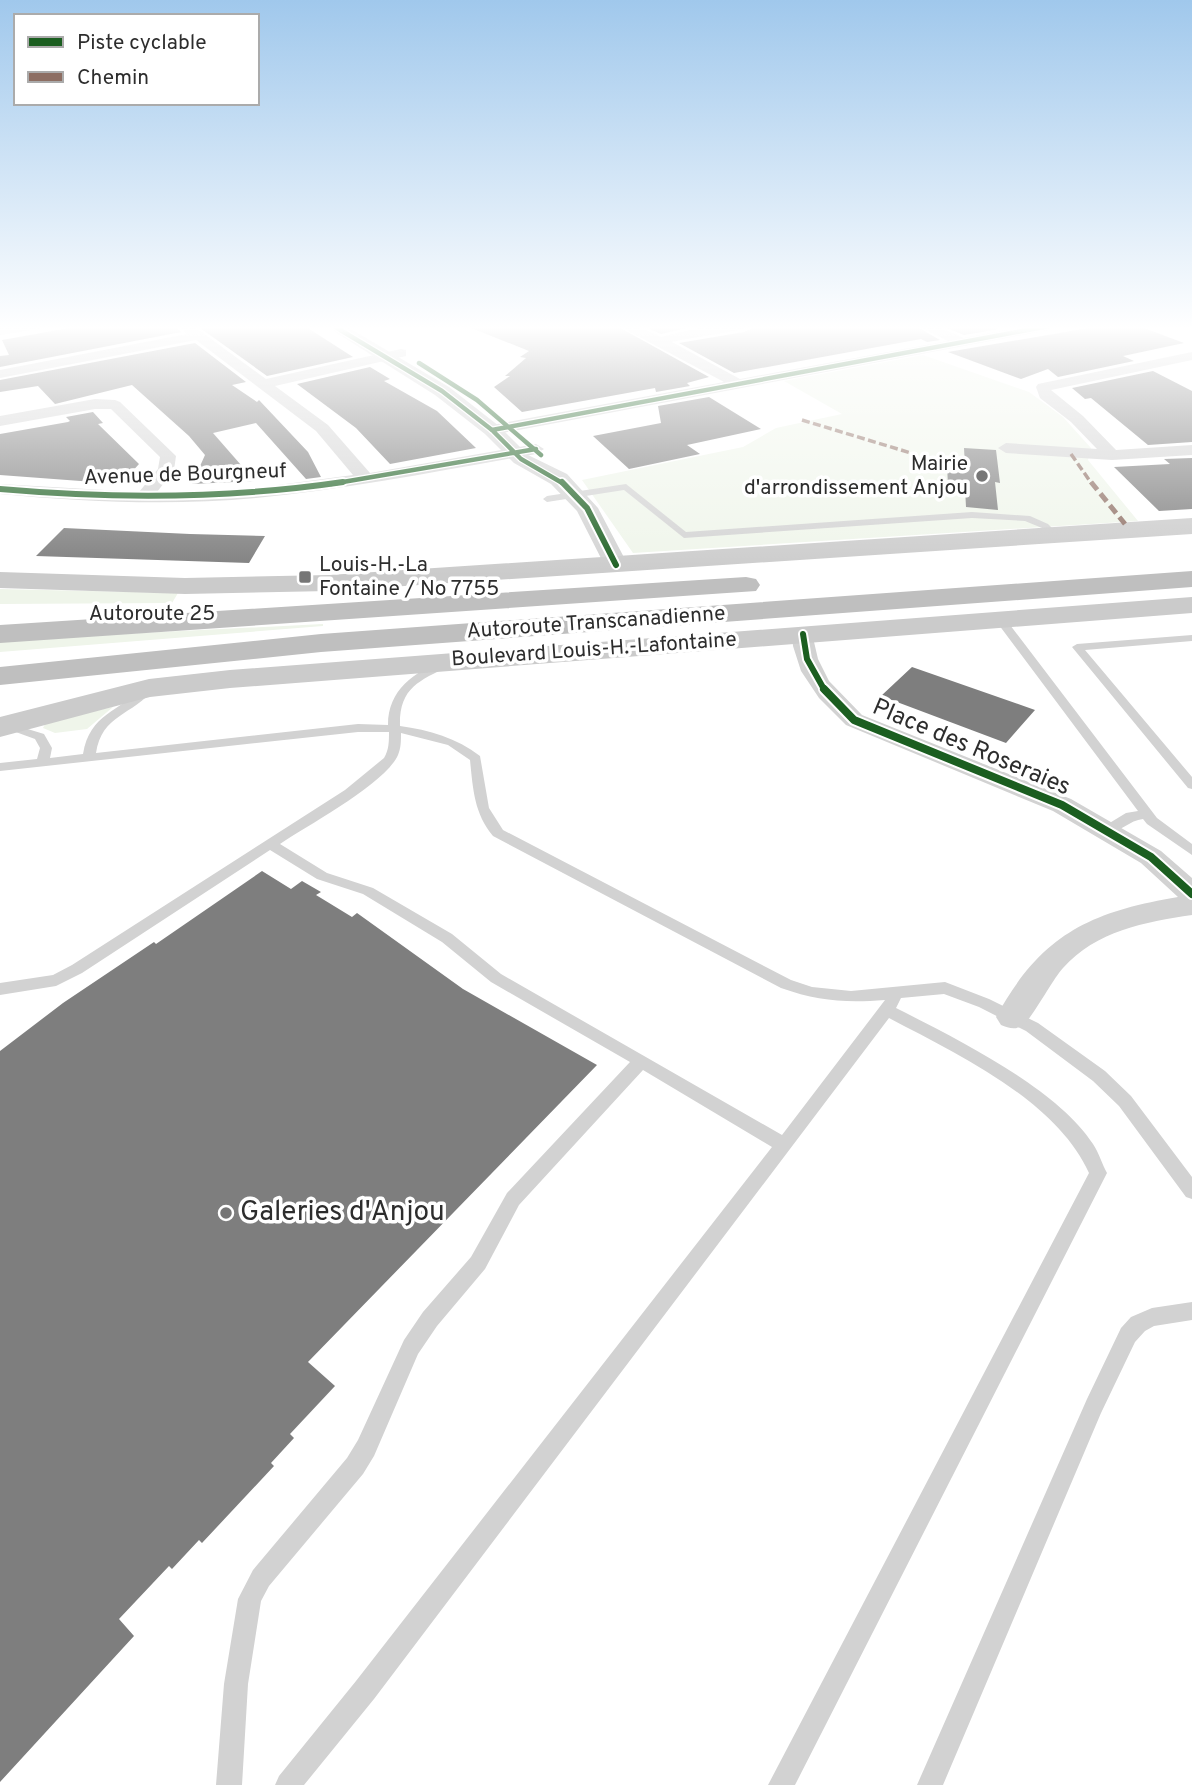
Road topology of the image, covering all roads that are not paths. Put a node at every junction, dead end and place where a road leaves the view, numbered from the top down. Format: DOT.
graph roads {
  1 [pos="71,408"];
  2 [pos="118,408"];
  3 [pos="296,408"];
  4 [pos="470,408"];
  5 [pos="607,408"];
  6 [pos="1063,408"];
  7 [pos="0,421"];
  8 [pos="501,428"];
  9 [pos="1006,448"];
  10 [pos="1192,450"];
  11 [pos="513,453"];
  12 [pos="1112,455"];
  13 [pos="540,460"];
  14 [pos="365,478"];
  15 [pos="0,489"];
  16 [pos="576,495"];
  17 [pos="143,498"];
  18 [pos="547,499"];
  19 [pos="1192,526"];
  20 [pos="803,539"];
  21 [pos="1192,554"];
  22 [pos="616,565"];
  23 [pos="1044,565"];
  24 [pos="1192,568"];
  25 [pos="1192,579"];
  26 [pos="0,580"];
  27 [pos="773,583"];
  28 [pos="1192,605"];
  29 [pos="0,613"];
  30 [pos="303,614"];
  31 [pos="1000,619"];
  32 [pos="0,634"];
  33 [pos="803,634"];
  34 [pos="1192,638"];
  35 [pos="0,659"];
  36 [pos="451,661"];
  37 [pos="0,676"];
  38 [pos="149,688"];
  39 [pos="1,719"];
  40 [pos="393,727"];
  41 [pos="89,756"];
  42 [pos="43,761"];
  43 [pos="0,767"];
  44 [pos="1192,785"];
  45 [pos="1147,814"];
  46 [pos="1108,830"];
  47 [pos="270,844"];
  48 [pos="1187,847"];
  49 [pos="1192,894"];
  50 [pos="1192,905"];
  51 [pos="0,989"];
  52 [pos="891,1002"];
  53 [pos="1012,1017"];
  54 [pos="641,1061"];
  55 [pos="784,1145"];
  56 [pos="1192,1191"];
  57 [pos="1192,1311"];
  58 [pos="229,1785"];
  59 [pos="288,1785"];
  60 [pos="781,1785"];
  61 [pos="930,1785"];
  1 -- 7 [label="street"];
  2 -- 17 [label="street"];
  3 -- 14 [label="street"];
  4 -- 8 [label="street"];
  5 -- 8 [label="street"];
  6 -- 12 [label="street"];
  8 -- 11 [label="street"];
  8 -- 13 [label="street"];
  9 -- 12 [label="street"];
  10 -- 12 [label="street"];
  11 -- 13 [label="street"];
  11 -- 14 [label="street, Avenue de Bourgneuf"];
  13 -- 16 [label="street"];
  14 -- 17 [label="street, Avenue de Bourgneuf"];
  15 -- 17 [label="street, Avenue de Bourgneuf"];
  16 -- 18 [label="lane"];
  16 -- 20 [label="lane"];
  16 -- 22 [label="street"];
  19 -- 20 [label="main road"];
  20 -- 22 [label="main road"];
  21 -- 23 [label="highway"];
  22 -- 26 [label="main road"];
  24 -- 35 [label="highway"];
  25 -- 37 [label="highway, Autoroute Transcanadienne"];
  27 -- 30 [label="highway, Autoroute Transcanadienne"];
  28 -- 31 [label="main road, Boulevard Louis-H.-Lafontaine"];
  29 -- 30 [label="highway, Autoroute 25"];
  30 -- 32 [label="highway"];
  31 -- 33 [label="main road, Boulevard Louis-H.-Lafontaine"];
  31 -- 45 [label="lane"];
  33 -- 36 [label="main road, Boulevard Louis-H.-Lafontaine"];
  33 -- 46 [label="street, Place des Roseraies"];
  34 -- 44 [label="lane"];
  36 -- 38 [label="main road, Boulevard Louis-H.-Lafontaine"];
  36 -- 40 [label="lane"];
  38 -- 39 [label="main road, Boulevard Louis-H.-Lafontaine"];
  38 -- 41 [label="lane"];
  39 -- 42 [label="lane"];
  40 -- 41 [label="lane"];
  40 -- 47 [label="lane"];
  40 -- 52 [label="lane"];
  41 -- 42 [label="lane"];
  42 -- 43 [label="lane"];
  45 -- 46 [label="lane"];
  45 -- 48 [label="lane"];
  46 -- 49 [label="street, Place des Roseraies"];
  47 -- 51 [label="lane"];
  47 -- 54 [label="lane"];
  50 -- 53 [label="street"];
  52 -- 53 [label="lane"];
  52 -- 55 [label="lane"];
  52 -- 60 [label="lane"];
  53 -- 56 [label="lane"];
  54 -- 55 [label="lane"];
  54 -- 58 [label="lane"];
  55 -- 59 [label="lane"];
  57 -- 61 [label="lane"];
}
